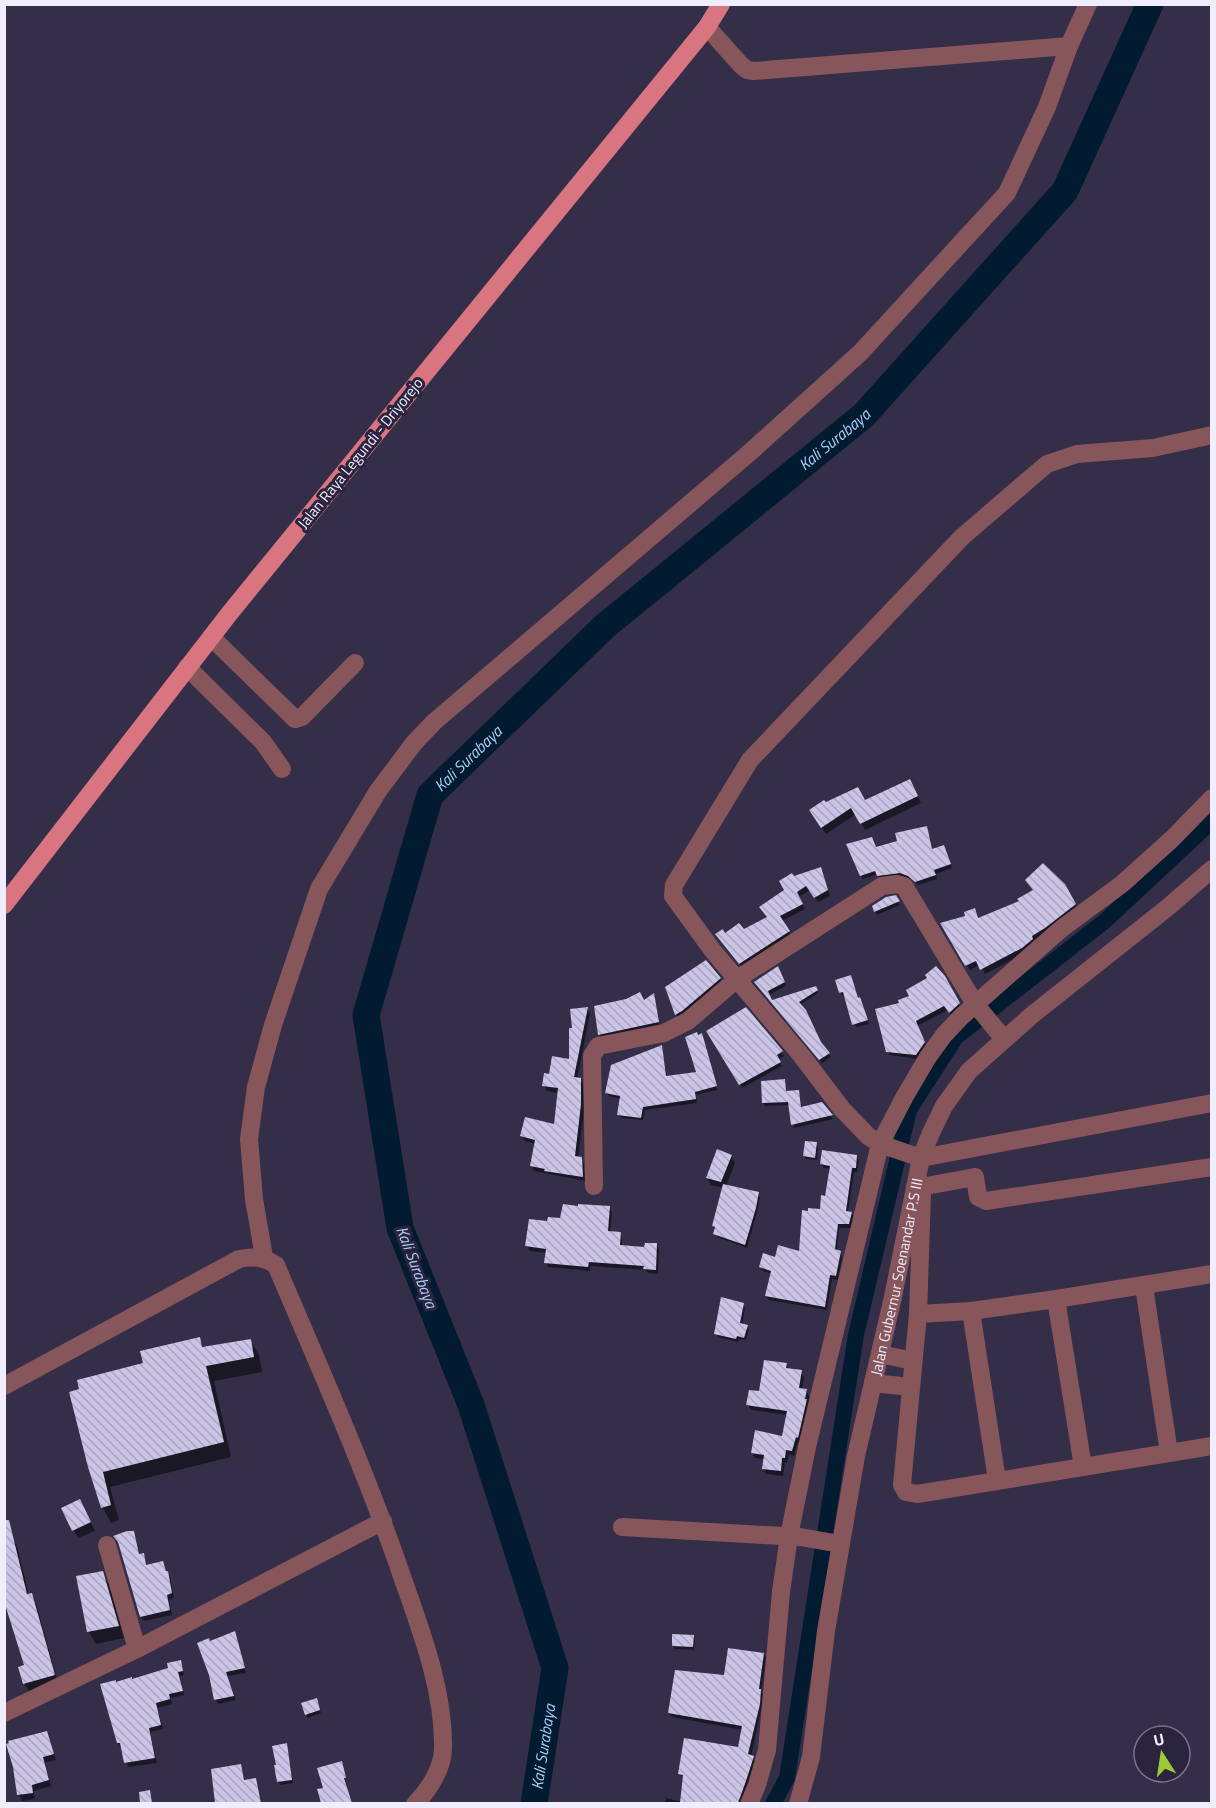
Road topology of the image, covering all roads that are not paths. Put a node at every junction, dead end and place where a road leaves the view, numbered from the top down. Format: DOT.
graph roads {
  1 [pos="721,4"];
  2 [pos="1088,4"];
  3 [pos="706,27"];
  4 [pos="1069,46"];
  5 [pos="1212,435"];
  6 [pos="211,637"];
  7 [pos="355,663"];
  8 [pos="187,667"];
  9 [pos="282,769"];
  10 [pos="1212,798"];
  11 [pos="1212,869"];
  12 [pos="4,905"];
  13 [pos="737,980"];
  14 [pos="978,1008"];
  15 [pos="1000,1035"];
  16 [pos="1212,1103"];
  17 [pos="883,1145"];
  18 [pos="972,1149"];
  19 [pos="917,1156"];
  20 [pos="1212,1167"];
  21 [pos="975,1177"];
  22 [pos="594,1186"];
  23 [pos="919,1187"];
  24 [pos="264,1257"];
  25 [pos="1212,1274"];
  26 [pos="1144,1286"];
  27 [pos="1056,1299"];
  28 [pos="971,1311"];
  29 [pos="918,1314"];
  30 [pos="880,1354"];
  31 [pos="913,1361"];
  32 [pos="873,1383"];
  33 [pos="4,1386"];
  34 [pos="911,1387"];
  35 [pos="1212,1446"];
  36 [pos="1169,1453"];
  37 [pos="1083,1467"];
  38 [pos="997,1480"];
  39 [pos="383,1521"];
  40 [pos="622,1527"];
  41 [pos="795,1537"];
  42 [pos="834,1542"];
  43 [pos="107,1545"];
  44 [pos="137,1649"];
  45 [pos="4,1713"];
  46 [pos="415,1803"];
  47 [pos="750,1803"];
  48 [pos="798,1803"];
  1 -- 3 [label="main road, Jalan Raya Legundi - Driyorejo"];
  2 -- 4 [label="street"];
  3 -- 4 [label="street"];
  3 -- 6 [label="main road, Jalan Raya Legundi - Driyorejo"];
  4 -- 24 [label="street"];
  5 -- 13 [label="street"];
  6 -- 7 [label="street"];
  6 -- 8 [label="main road, Jalan Raya Legundi - Driyorejo"];
  8 -- 9 [label="street"];
  8 -- 12 [label="main road, Jalan Raya Legundi - Driyorejo"];
  10 -- 14 [label="street"];
  11 -- 15 [label="street, Jalan Gubernur Soenandar P.S III"];
  13 -- 14 [label="street"];
  13 -- 17 [label="street"];
  13 -- 22 [label="street"];
  14 -- 15 [label="street"];
  14 -- 17 [label="street"];
  15 -- 19 [label="street, Jalan Gubernur Soenandar P.S III"];
  16 -- 18 [label="street"];
  17 -- 19 [label="street"];
  17 -- 41 [label="street"];
  18 -- 19 [label="street"];
  18 -- 21 [label="street"];
  19 -- 23 [label="street, Jalan Gubernur Soenandar P.S III"];
  20 -- 21 [label="street"];
  21 -- 23 [label="street"];
  23 -- 29 [label="street"];
  23 -- 30 [label="street, Jalan Gubernur Soenandar P.S III"];
  24 -- 33 [label="street"];
  24 -- 39 [label="street"];
  25 -- 26 [label="street"];
  26 -- 27 [label="street"];
  26 -- 36 [label="street"];
  27 -- 28 [label="street"];
  27 -- 37 [label="street"];
  28 -- 29 [label="street"];
  28 -- 38 [label="street"];
  29 -- 31 [label="street"];
  30 -- 31 [label="street"];
  30 -- 32 [label="street, Jalan Gubernur Soenandar P.S III"];
  31 -- 34 [label="street"];
  32 -- 34 [label="street"];
  32 -- 42 [label="street, Jalan Gubernur Soenandar P.S III"];
  34 -- 38 [label="street"];
  35 -- 36 [label="street"];
  36 -- 37 [label="street"];
  37 -- 38 [label="street"];
  39 -- 44 [label="street"];
  39 -- 46 [label="street"];
  40 -- 41 [label="street"];
  41 -- 42 [label="street"];
  41 -- 47 [label="street"];
  42 -- 48 [label="street, Jalan Gubernur Soenandar P.S III"];
  43 -- 44 [label="street"];
  44 -- 45 [label="street"];
}
